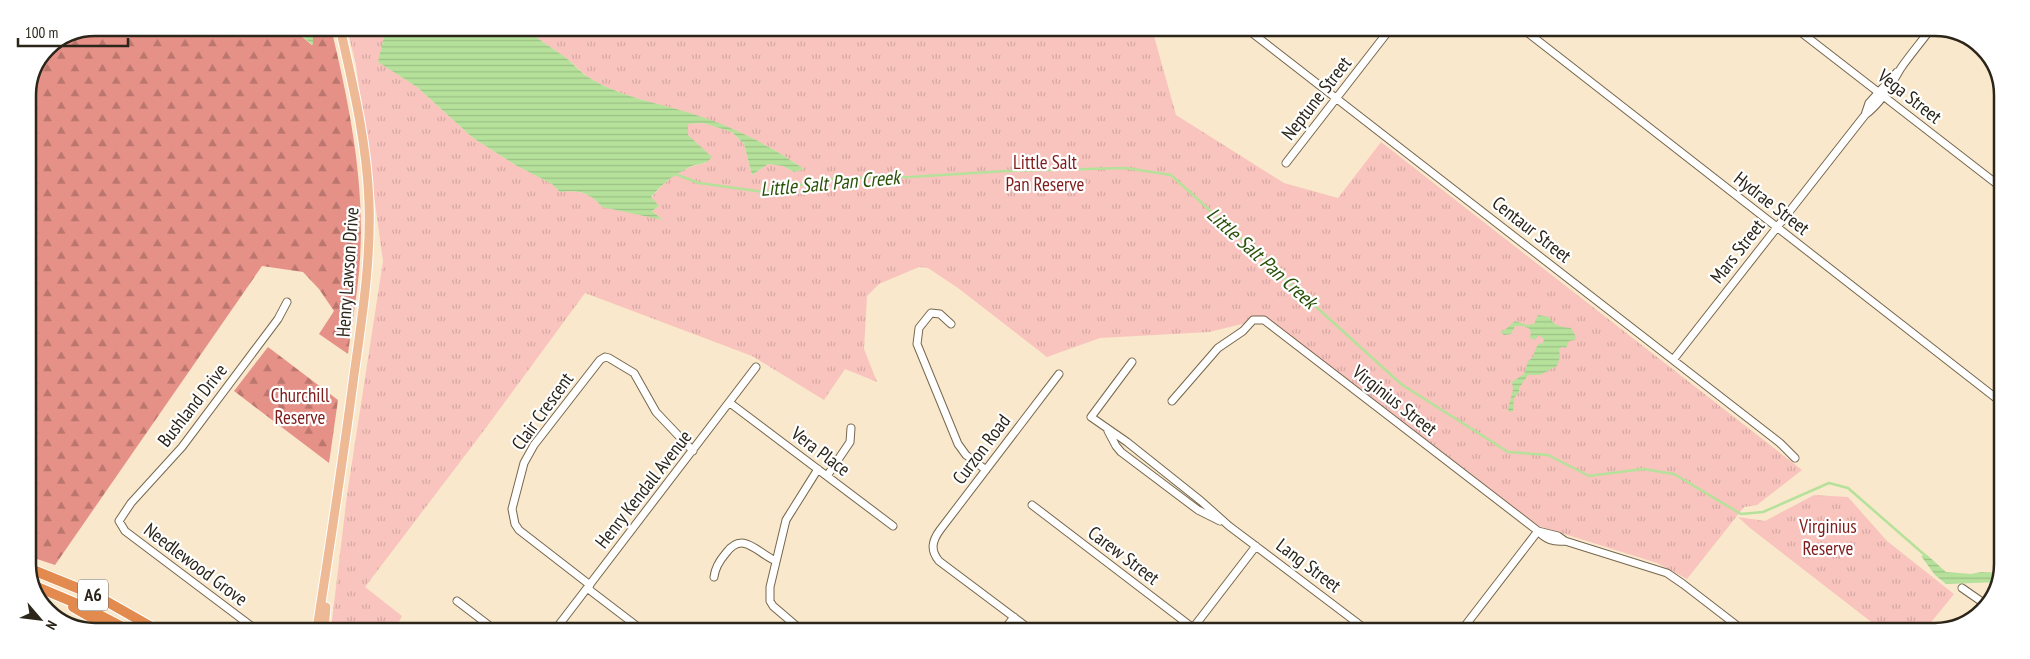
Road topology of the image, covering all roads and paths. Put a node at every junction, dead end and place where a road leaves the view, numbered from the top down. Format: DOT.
graph roads {
  1 [pos="342,36"];
  2 [pos="1256,36"];
  3 [pos="1385,36"];
  4 [pos="1532,36"];
  5 [pos="1806,36"];
  6 [pos="1926,36"];
  7 [pos="1881,94"];
  8 [pos="1336,98"];
  9 [pos="1286,163"];
  10 [pos="1994,182"];
  11 [pos="1777,227"];
  12 [pos="287,302"];
  13 [pos="951,324"];
  14 [pos="1673,360"];
  15 [pos="1132,362"];
  16 [pos="756,367"];
  17 [pos="1059,374"];
  18 [pos="1994,397"];
  19 [pos="1172,401"];
  20 [pos="730,403"];
  21 [pos="852,428"];
  22 [pos="1107,430"];
  23 [pos="693,451"];
  24 [pos="1795,458"];
  25 [pos="818,469"];
  26 [pos="986,470"];
  27 [pos="827,476"];
  28 [pos="339,490"];
  29 [pos="1032,505"];
  30 [pos="120,524"];
  31 [pos="893,526"];
  32 [pos="1229,526"];
  33 [pos="1538,531"];
  34 [pos="1256,546"];
  35 [pos="776,562"];
  36 [pos="36,571"];
  37 [pos="714,577"];
  38 [pos="588,586"];
  39 [pos="1962,588"];
  40 [pos="42,589"];
  41 [pos="56,594"];
  42 [pos="65,598"];
  43 [pos="65,601"];
  44 [pos="458,601"];
  45 [pos="1981,601"];
  46 [pos="1014,618"];
  47 [pos="99,623"];
  48 [pos="114,623"];
  49 [pos="144,623"];
  50 [pos="247,623"];
  51 [pos="318,623"];
  52 [pos="325,623"];
  53 [pos="486,623"];
  54 [pos="560,623"];
  55 [pos="633,623"];
  56 [pos="792,623"];
  57 [pos="1010,623"];
  58 [pos="1021,623"];
  59 [pos="1187,623"];
  60 [pos="1199,623"];
  61 [pos="1357,623"];
  62 [pos="1467,623"];
  63 [pos="1734,623"];
  1 -- 28 [label="main road, Henry Lawson Drive"];
  2 -- 8 [label="street, Centaur Street"];
  3 -- 8 [label="street, Neptune Street"];
  4 -- 11 [label="street, Hydrae Street"];
  5 -- 7 [label="street, Vega Street"];
  6 -- 7 [label="street, Mars Street"];
  7 -- 10 [label="street, Vega Street"];
  7 -- 11 [label="street, Mars Street"];
  8 -- 9 [label="street, Neptune Street"];
  8 -- 14 [label="street, Centaur Street"];
  11 -- 14 [label="street, Mars Street"];
  11 -- 18 [label="street, Hydrae Street"];
  12 -- 30 [label="street, Bushland Drive"];
  13 -- 26 [label="street"];
  14 -- 24 [label="street, Centaur Street"];
  15 -- 22 [label="street, Lang Street"];
  16 -- 20 [label="street, Henry Kendall Avenue"];
  17 -- 26 [label="street, Curzon Road"];
  19 -- 33 [label="street, Virginius Street"];
  20 -- 23 [label="street, Henry Kendall Avenue"];
  20 -- 25 [label="street, Vera Place"];
  21 -- 27 [label="street"];
  22 -- 32 [label="street, Lang Street"];
  22 -- 32 [label="street, Lang Street"];
  23 -- 38 [label="street, Henry Kendall Avenue"];
  23 -- 38 [label="street, Clair Crescent"];
  25 -- 27 [label="street, Vera Place"];
  25 -- 35 [label="street"];
  26 -- 46 [label="street, Curzon Road"];
  27 -- 31 [label="street, Vera Place"];
  28 -- 51 [label="main road, Henry Lawson Drive"];
  28 -- 52 [label="main road, Henry Lawson Drive"];
  29 -- 59 [label="street, Carew Street"];
  30 -- 50 [label="street, Needlewood Grove"];
  32 -- 34 [label="street, Lang Street"];
  33 -- 62 [label="street"];
  33 -- 63 [label="street, Virginius Street"];
  34 -- 60 [label="street"];
  34 -- 61 [label="street, Lang Street"];
  35 -- 37 [label="street"];
  35 -- 56 [label="street"];
  36 -- 49 [label="highway, A6"];
  38 -- 54 [label="street, Henry Kendall Avenue"];
  38 -- 55 [label="street, Clair Crescent"];
  39 -- 45 [label="street"];
  40 -- 41 [label="highway, A6"];
  42 -- 48 [label="highway, A6"];
  43 -- 47 [label="highway, A6"];
  44 -- 53 [label="street"];
  46 -- 57 [label="street"];
  46 -- 58 [label="street"];
}
